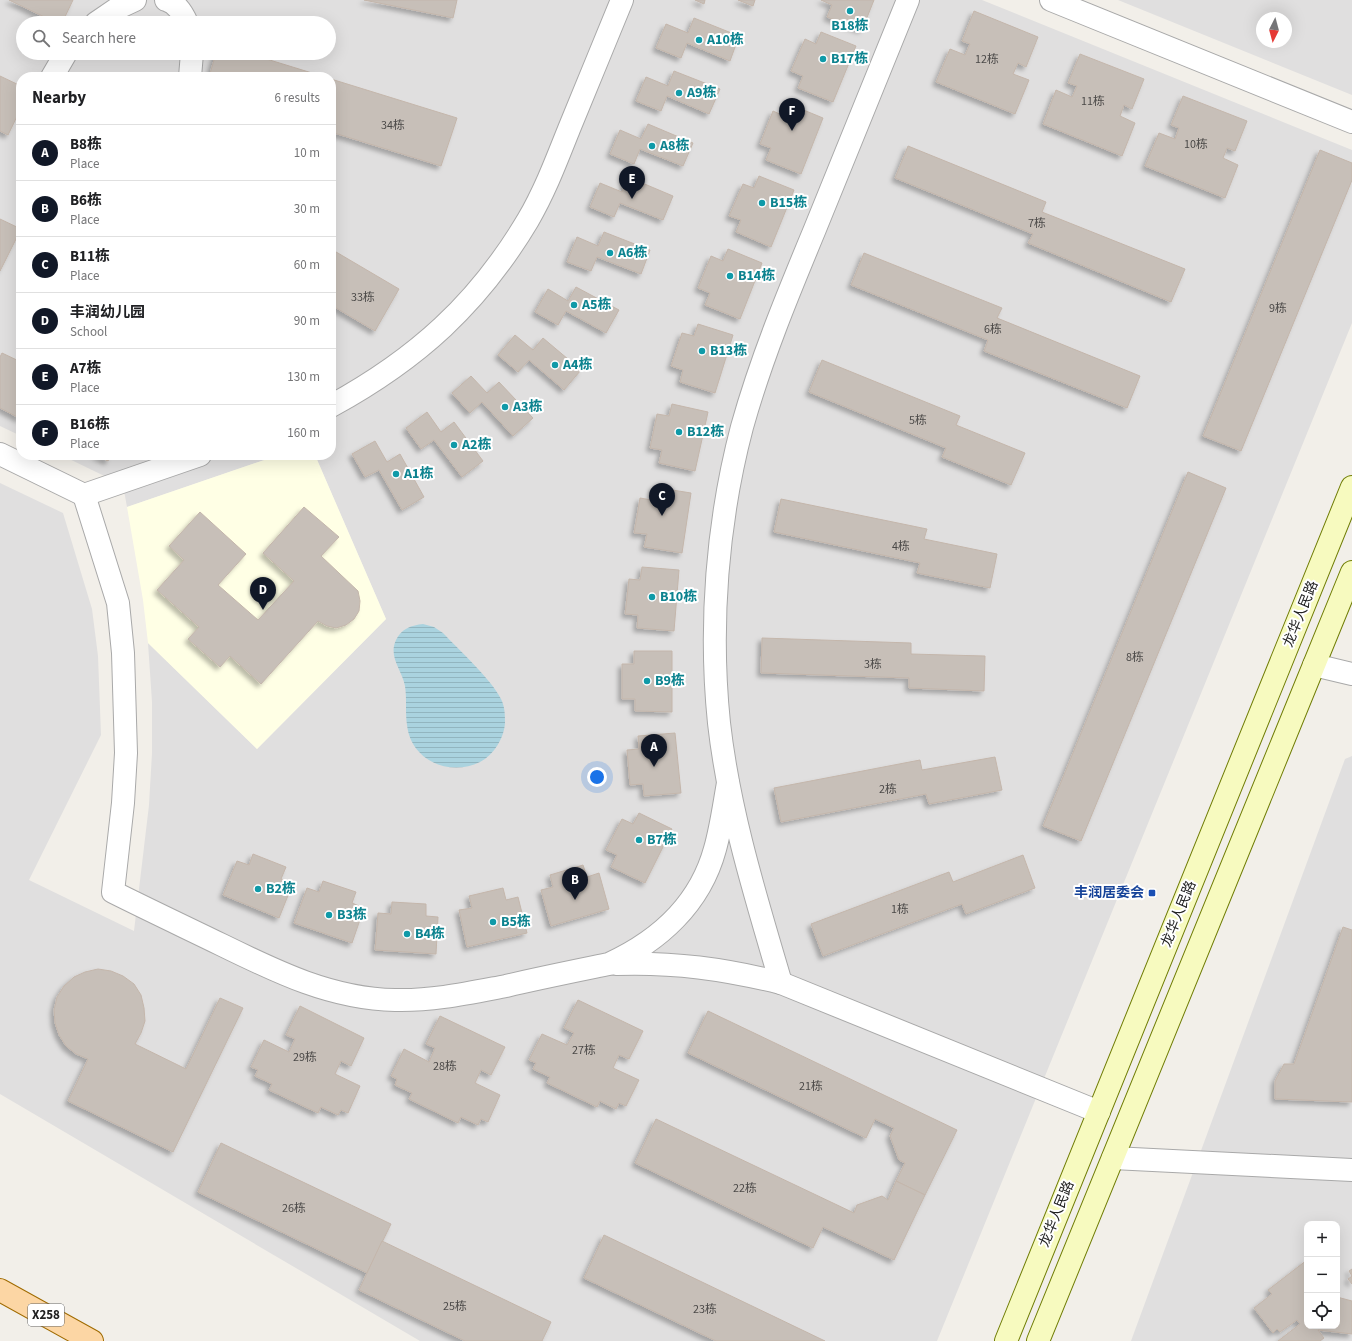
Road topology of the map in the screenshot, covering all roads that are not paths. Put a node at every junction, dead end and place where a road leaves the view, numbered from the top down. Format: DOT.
graph roads {
  1 [pos="135,0"];
  2 [pos="169,0"];
  3 [pos="622,0"];
  4 [pos="908,0"];
  5 [pos="1051,0"];
  6 [pos="106,16"];
  7 [pos="184,16"];
  8 [pos="62,60"];
  9 [pos="191,60"];
  10 [pos="55,72"];
  11 [pos="190,72"];
  12 [pos="1352,122"];
  13 [pos="336,403"];
  14 [pos="0,454"];
  15 [pos="186,460"];
  16 [pos="1352,487"];
  17 [pos="84,495"];
  18 [pos="1352,572"];
  19 [pos="1314,665"];
  20 [pos="1352,674"];
  21 [pos="728,783"];
  22 [pos="609,964"];
  23 [pos="781,983"];
  24 [pos="1099,1112"];
  25 [pos="1113,1158"];
  26 [pos="1352,1170"];
  27 [pos="0,1290"];
  28 [pos="92,1341"];
  29 [pos="1006,1341"];
  30 [pos="1038,1341"];
  1 -- 6 [label="street"];
  2 -- 7 [label="street"];
  3 -- 13 [label="street"];
  4 -- 21 [label="street"];
  5 -- 12 [label="street"];
  8 -- 10 [label="street"];
  9 -- 11 [label="street"];
  14 -- 17 [label="street"];
  15 -- 17 [label="street"];
  16 -- 24 [label="main road, 龙华人民路"];
  17 -- 22 [label="street"];
  18 -- 19 [label="main road"];
  19 -- 20 [label="street"];
  19 -- 25 [label="main road"];
  21 -- 22 [label="street"];
  21 -- 23 [label="street"];
  22 -- 23 [label="street"];
  23 -- 24 [label="street"];
  24 -- 29 [label="main road, 龙华人民路"];
  25 -- 26 [label="street"];
  25 -- 30 [label="main road"];
  27 -- 28 [label="main road, X258"];
}
